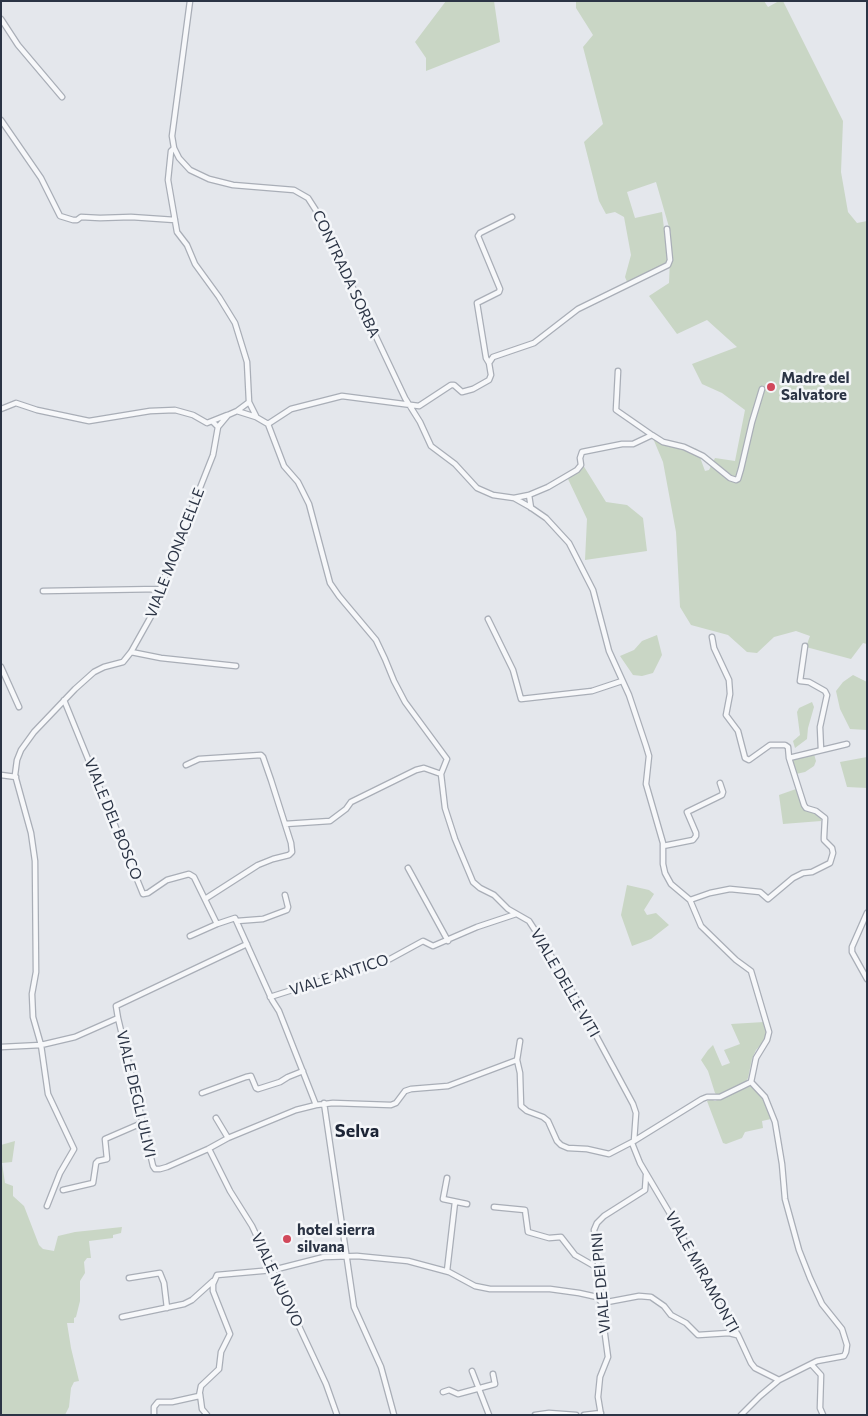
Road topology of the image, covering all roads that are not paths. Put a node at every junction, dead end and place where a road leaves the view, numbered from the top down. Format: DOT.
graph roads {
  1 [pos="190,1"];
  2 [pos="1,19"];
  3 [pos="62,97"];
  4 [pos="1,120"];
  5 [pos="174,148"];
  6 [pos="512,217"];
  7 [pos="174,220"];
  8 [pos="667,230"];
  9 [pos="489,363"];
  10 [pos="618,371"];
  11 [pos="762,389"];
  12 [pos="249,402"];
  13 [pos="408,404"];
  14 [pos="1,409"];
  15 [pos="237,411"];
  16 [pos="228,415"];
  17 [pos="256,416"];
  18 [pos="212,421"];
  19 [pos="268,424"];
  20 [pos="218,427"];
  21 [pos="652,435"];
  22 [pos="529,495"];
  23 [pos="514,498"];
  24 [pos="531,508"];
  25 [pos="160,589"];
  26 [pos="43,591"];
  27 [pos="488,618"];
  28 [pos="712,637"];
  29 [pos="804,646"];
  30 [pos="132,652"];
  31 [pos="236,666"];
  32 [pos="1,667"];
  33 [pos="622,681"];
  34 [pos="64,700"];
  35 [pos="18,707"];
  36 [pos="847,744"];
  37 [pos="821,750"];
  38 [pos="789,758"];
  39 [pos="186,765"];
  40 [pos="441,774"];
  41 [pos="1,775"];
  42 [pos="16,777"];
  43 [pos="720,783"];
  44 [pos="285,824"];
  45 [pos="662,846"];
  46 [pos="408,868"];
  47 [pos="285,895"];
  48 [pos="205,899"];
  49 [pos="690,900"];
  50 [pos="867,913"];
  51 [pos="517,914"];
  52 [pos="237,921"];
  53 [pos="217,924"];
  54 [pos="190,936"];
  55 [pos="448,941"];
  56 [pos="247,944"];
  57 [pos="867,979"];
  58 [pos="270,997"];
  59 [pos="118,1018"];
  60 [pos="520,1041"];
  61 [pos="42,1045"];
  62 [pos="1,1047"];
  63 [pos="517,1060"];
  64 [pos="303,1070"];
  65 [pos="752,1082"];
  66 [pos="202,1093"];
  67 [pos="324,1104"];
  68 [pos="316,1105"];
  69 [pos="216,1118"];
  70 [pos="142,1123"];
  71 [pos="228,1138"];
  72 [pos="631,1143"];
  73 [pos="209,1149"];
  74 [pos="646,1174"];
  75 [pos="447,1178"];
  76 [pos="63,1190"];
  77 [pos="455,1202"];
  78 [pos="467,1204"];
  79 [pos="48,1206"];
  80 [pos="494,1206"];
  81 [pos="346,1256"];
  82 [pos="599,1266"];
  83 [pos="273,1270"];
  84 [pos="447,1271"];
  85 [pos="129,1278"];
  86 [pos="214,1280"];
  87 [pos="602,1303"];
  88 [pos="167,1308"];
  89 [pos="122,1317"];
  90 [pos="738,1335"];
  91 [pos="811,1364"];
  92 [pos="472,1371"];
  93 [pos="493,1374"];
  94 [pos="780,1380"];
  95 [pos="479,1389"];
  96 [pos="442,1392"];
  97 [pos="200,1394"];
  98 [pos="601,1414"];
  99 [pos="154,1415"];
  100 [pos="207,1415"];
  101 [pos="337,1415"];
  102 [pos="394,1415"];
  103 [pos="489,1415"];
  104 [pos="535,1415"];
  105 [pos="576,1415"];
  106 [pos="584,1415"];
  107 [pos="741,1415"];
  108 [pos="823,1415"];
  1 -- 5 [label="street"];
  2 -- 3 [label="street"];
  4 -- 7 [label="street"];
  5 -- 7 [label="street"];
  5 -- 13 [label="street, CONTRADA SORBA"];
  6 -- 9 [label="street"];
  7 -- 12 [label="street"];
  8 -- 9 [label="street"];
  9 -- 13 [label="street"];
  10 -- 21 [label="street"];
  11 -- 21 [label="street"];
  12 -- 15 [label="street, VIALE MONACELLE"];
  12 -- 17 [label="street"];
  13 -- 19 [label="street"];
  13 -- 23 [label="street, CONTRADA SORBA"];
  14 -- 18 [label="street"];
  15 -- 16 [label="street, VIALE MONACELLE"];
  15 -- 17 [label="street"];
  16 -- 18 [label="street"];
  16 -- 20 [label="street, VIALE MONACELLE"];
  17 -- 19 [label="street"];
  18 -- 20 [label="street"];
  19 -- 40 [label="street, VIALE DELLE VITI"];
  20 -- 25 [label="street, VIALE MONACELLE"];
  21 -- 22 [label="street"];
  22 -- 23 [label="street"];
  22 -- 24 [label="street"];
  23 -- 24 [label="street"];
  24 -- 33 [label="street"];
  25 -- 26 [label="street"];
  25 -- 30 [label="street, VIALE MONACELLE"];
  27 -- 33 [label="street"];
  28 -- 38 [label="street"];
  29 -- 37 [label="street"];
  30 -- 31 [label="street"];
  30 -- 34 [label="street, VIALE MONACELLE"];
  32 -- 35 [label="street"];
  33 -- 45 [label="street"];
  34 -- 42 [label="street, VIALE MONACELLE"];
  34 -- 48 [label="street, VIALE DEL BOSCO"];
  36 -- 37 [label="street"];
  37 -- 38 [label="street"];
  38 -- 49 [label="street"];
  39 -- 44 [label="street"];
  40 -- 44 [label="street"];
  40 -- 51 [label="street, VIALE DELLE VITI"];
  41 -- 42 [label="street"];
  42 -- 61 [label="street"];
  43 -- 45 [label="street"];
  44 -- 48 [label="street"];
  45 -- 49 [label="street"];
  46 -- 55 [label="street"];
  47 -- 52 [label="street"];
  48 -- 53 [label="street, VIALE DEL BOSCO"];
  49 -- 65 [label="street"];
  50 -- 57 [label="street"];
  51 -- 55 [label="street, VIALE ANTICO"];
  51 -- 72 [label="street, VIALE DELLE VITI"];
  52 -- 53 [label="street"];
  52 -- 56 [label="street"];
  53 -- 54 [label="street"];
  55 -- 58 [label="street, VIALE ANTICO"];
  56 -- 58 [label="street"];
  56 -- 59 [label="street"];
  58 -- 64 [label="street"];
  59 -- 61 [label="street"];
  59 -- 70 [label="street, VIALE DEGLI ULIVI"];
  60 -- 63 [label="street"];
  61 -- 62 [label="street"];
  61 -- 79 [label="street"];
  63 -- 67 [label="street"];
  63 -- 72 [label="street"];
  64 -- 66 [label="street"];
  64 -- 68 [label="street"];
  65 -- 72 [label="street"];
  65 -- 91 [label="street"];
  67 -- 68 [label="street"];
  67 -- 81 [label="street"];
  68 -- 71 [label="street"];
  69 -- 71 [label="street"];
  70 -- 73 [label="street, VIALE DEGLI ULIVI"];
  70 -- 76 [label="street"];
  71 -- 73 [label="street"];
  72 -- 74 [label="street, VIALE MIRAMONTI"];
  73 -- 83 [label="street, VIALE NUOVO"];
  74 -- 82 [label="street, VIALE DEI PINI"];
  74 -- 90 [label="street, VIALE MIRAMONTI"];
  75 -- 77 [label="street"];
  77 -- 78 [label="street"];
  77 -- 84 [label="street"];
  80 -- 82 [label="street"];
  81 -- 83 [label="street"];
  81 -- 84 [label="street"];
  81 -- 102 [label="street"];
  82 -- 87 [label="street, VIALE DEI PINI"];
  83 -- 86 [label="street"];
  83 -- 101 [label="street, VIALE NUOVO"];
  84 -- 87 [label="street"];
  85 -- 88 [label="street"];
  86 -- 88 [label="street"];
  86 -- 97 [label="street"];
  87 -- 90 [label="street"];
  87 -- 98 [label="street, VIALE DEI PINI"];
  88 -- 89 [label="street"];
  90 -- 94 [label="street, VIALE MIRAMONTI"];
  91 -- 94 [label="street"];
  91 -- 108 [label="street"];
  92 -- 95 [label="street"];
  93 -- 95 [label="street"];
  94 -- 107 [label="street"];
  95 -- 96 [label="street"];
  95 -- 103 [label="street"];
  97 -- 99 [label="street"];
  97 -- 100 [label="street"];
  98 -- 106 [label="street"];
  104 -- 105 [label="street"];
}
